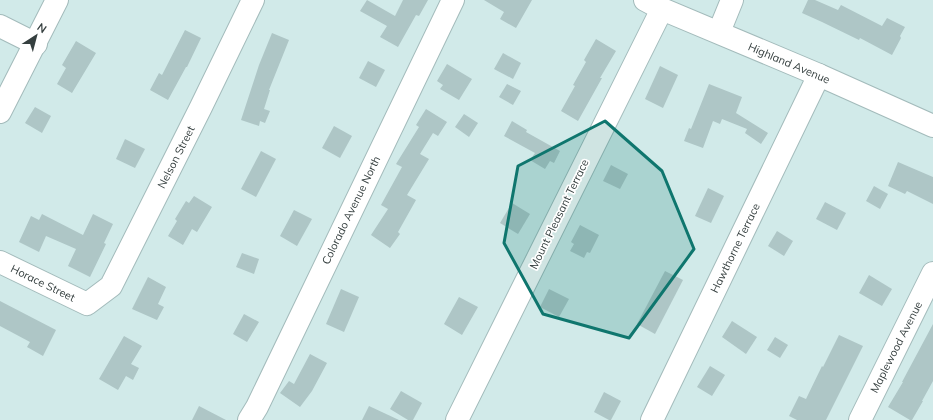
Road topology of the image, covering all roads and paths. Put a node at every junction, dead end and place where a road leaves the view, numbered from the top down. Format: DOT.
graph roads {
  1 [pos="57,0"];
  2 [pos="253,0"];
  3 [pos="453,0"];
  4 [pos="732,0"];
  5 [pos="654,4"];
  6 [pos="0,26"];
  7 [pos="718,32"];
  8 [pos="36,44"];
  9 [pos="819,75"];
  10 [pos="0,112"];
  11 [pos="933,126"];
  12 [pos="0,262"];
  13 [pos="933,273"];
  14 [pos="87,304"];
  15 [pos="249,420"];
  16 [pos="457,420"];
  17 [pos="652,420"];
  18 [pos="860,420"];
  1 -- 8 [label="street"];
  2 -- 14 [label="street, Nelson Street"];
  3 -- 15 [label="street, Colorado Avenue North"];
  4 -- 7 [label="street"];
  5 -- 7 [label="street, Highland Avenue"];
  5 -- 16 [label="street, Mount Pleasant Terrace"];
  6 -- 8 [label="street"];
  7 -- 9 [label="street, Highland Avenue"];
  8 -- 10 [label="street"];
  9 -- 11 [label="street, Highland Avenue"];
  9 -- 17 [label="street, Hawthorne Terrace"];
  12 -- 14 [label="street, Horace Street"];
  13 -- 18 [label="street, Maplewood Avenue"];
}
